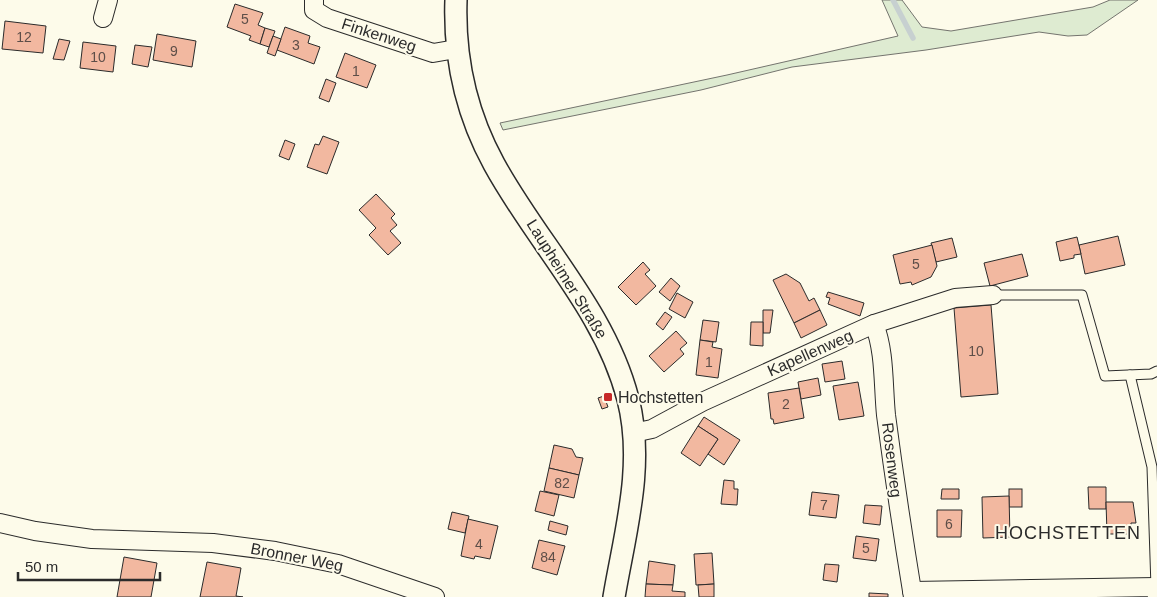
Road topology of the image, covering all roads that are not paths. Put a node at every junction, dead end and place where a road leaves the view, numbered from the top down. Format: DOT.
graph roads {
  1 [pos="108,0"];
  2 [pos="314,0"];
  3 [pos="456,0"];
  4 [pos="102,18"];
  5 [pos="456,49"];
  6 [pos="993,295"];
  7 [pos="874,324"];
  8 [pos="1157,371"];
  9 [pos="1130,376"];
  10 [pos="633,433"];
  11 [pos="0,523"];
  12 [pos="1156,592"];
  13 [pos="912,594"];
  14 [pos="435,597"];
  15 [pos="614,597"];
  1 -- 4 [label="street"];
  2 -- 5 [label="street, Finkenweg"];
  3 -- 5 [label="street, Laupheimer Straße"];
  5 -- 10 [label="street, Laupheimer Straße"];
  6 -- 7 [label="street, Kapellenweg"];
  6 -- 9 [label="lane"];
  7 -- 10 [label="street, Kapellenweg"];
  7 -- 13 [label="street, Rosenweg"];
  8 -- 9 [label="lane"];
  9 -- 12 [label="lane"];
  10 -- 15 [label="street, Laupheimer Straße"];
  11 -- 14 [label="street, Bronner Weg"];
  12 -- 13 [label="street"];
}
